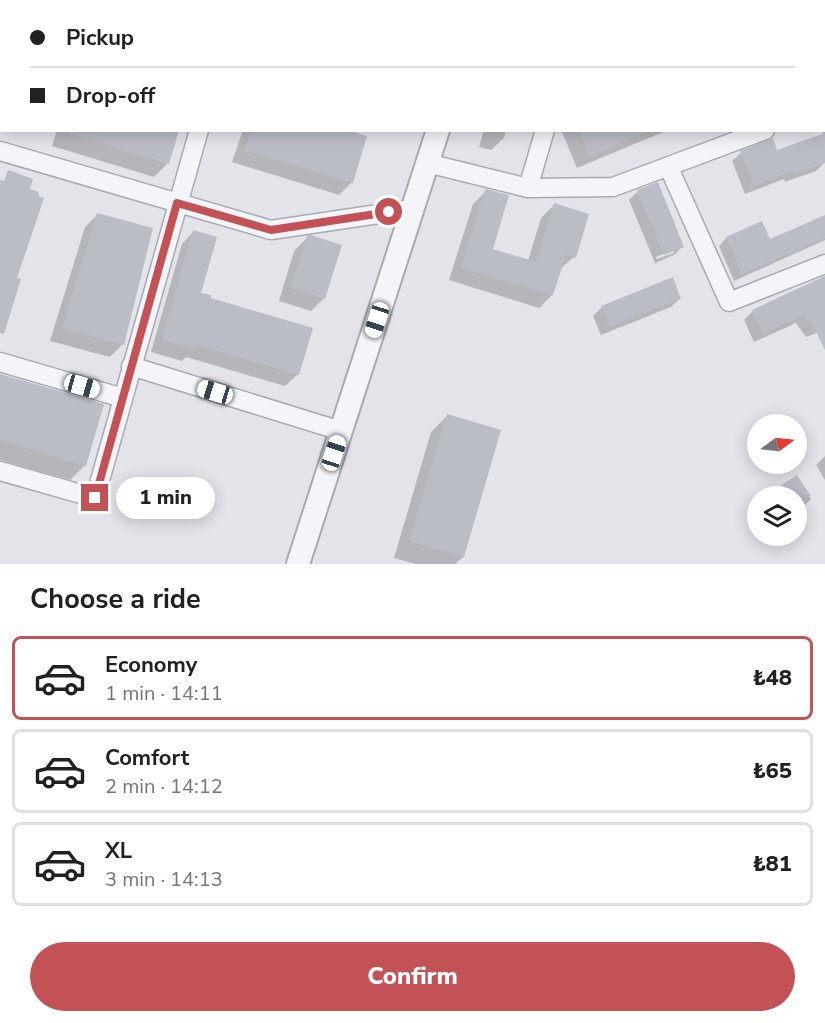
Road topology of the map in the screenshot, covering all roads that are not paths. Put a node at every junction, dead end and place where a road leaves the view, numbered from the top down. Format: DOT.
graph roads {
  1 [pos="198,132"];
  2 [pos="437,132"];
  3 [pos="544,132"];
  4 [pos="761,132"];
  5 [pos="0,151"];
  6 [pos="427,163"];
  7 [pos="669,168"];
  8 [pos="528,188"];
  9 [pos="177,203"];
  10 [pos="412,208"];
  11 [pos="825,264"];
  12 [pos="0,362"];
  13 [pos="131,366"];
  14 [pos="123,398"];
  15 [pos="341,431"];
  16 [pos="0,471"];
  17 [pos="298,564"];
  1 -- 9 [label="street"];
  2 -- 6 [label="street"];
  3 -- 8 [label="street"];
  4 -- 7 [label="street"];
  5 -- 9 [label="street"];
  6 -- 8 [label="street"];
  6 -- 10 [label="street"];
  7 -- 8 [label="street"];
  7 -- 11 [label="street"];
  9 -- 10 [label="street"];
  9 -- 13 [label="street"];
  10 -- 15 [label="street"];
  12 -- 14 [label="street"];
  13 -- 14 [label="street"];
  13 -- 15 [label="street"];
  14 -- 16 [label="street"];
  15 -- 17 [label="street"];
}
